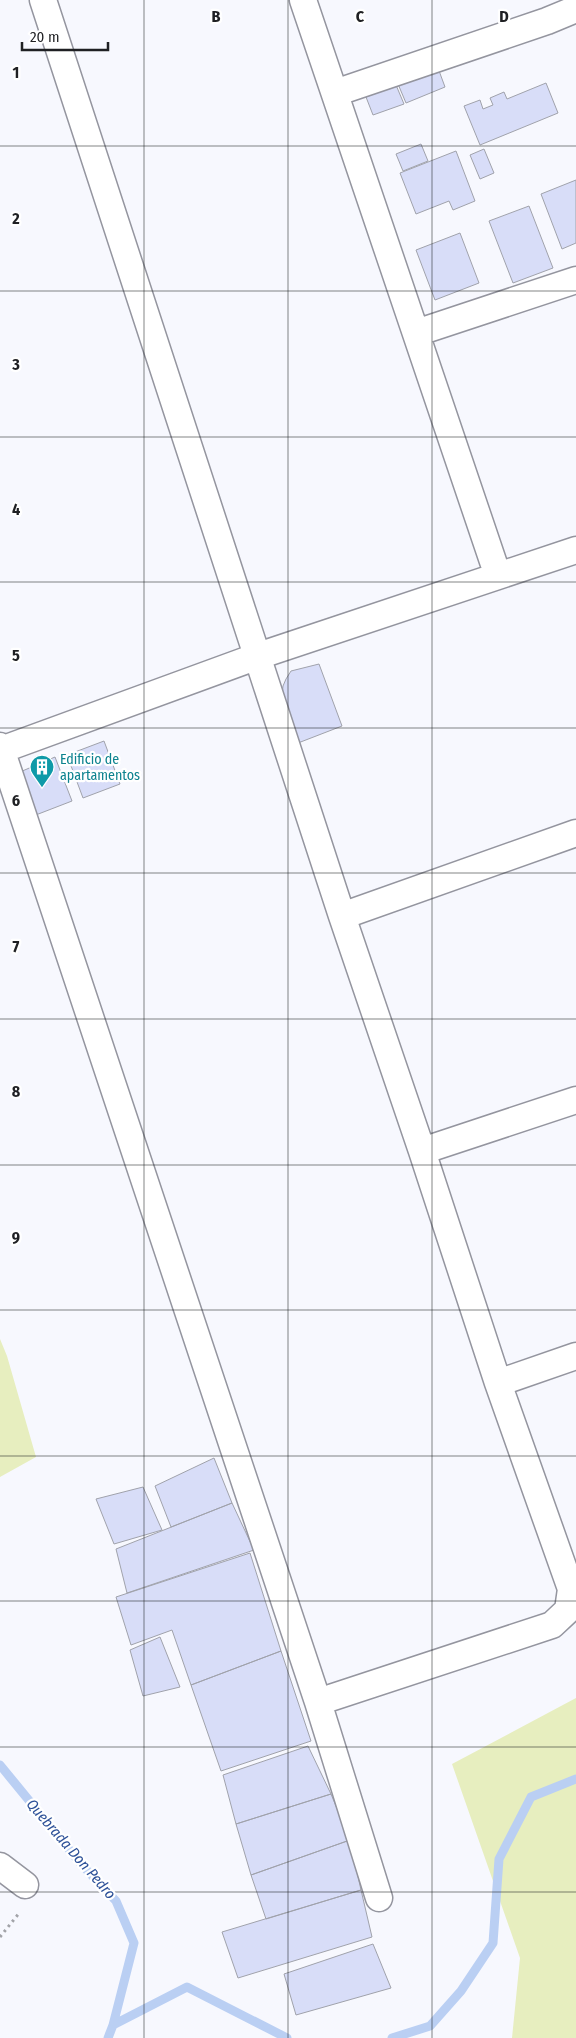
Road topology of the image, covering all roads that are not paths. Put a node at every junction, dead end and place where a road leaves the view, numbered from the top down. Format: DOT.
graph roads {
  1 [pos="43,0"];
  2 [pos="303,0"];
  3 [pos="576,9"];
  4 [pos="335,93"];
  5 [pos="576,280"];
  6 [pos="416,333"];
  7 [pos="576,550"];
  8 [pos="498,576"];
  9 [pos="258,656"];
  10 [pos="1,748"];
  11 [pos="576,832"];
  12 [pos="342,916"];
  13 [pos="576,1100"];
  14 [pos="422,1151"];
  15 [pos="576,1356"];
  16 [pos="498,1384"];
  17 [pos="318,1702"];
  18 [pos="0,1866"];
  19 [pos="25,1885"];
  20 [pos="379,1898"];
  1 -- 9 [label="street"];
  2 -- 4 [label="street"];
  3 -- 4 [label="street"];
  4 -- 6 [label="street"];
  5 -- 6 [label="street"];
  6 -- 8 [label="street"];
  7 -- 8 [label="street"];
  8 -- 9 [label="street"];
  9 -- 10 [label="street"];
  9 -- 12 [label="street"];
  10 -- 17 [label="street"];
  11 -- 12 [label="street"];
  12 -- 14 [label="street"];
  13 -- 14 [label="street"];
  14 -- 16 [label="street"];
  15 -- 16 [label="street"];
  16 -- 17 [label="street"];
  17 -- 20 [label="street"];
  18 -- 19 [label="street"];
}
